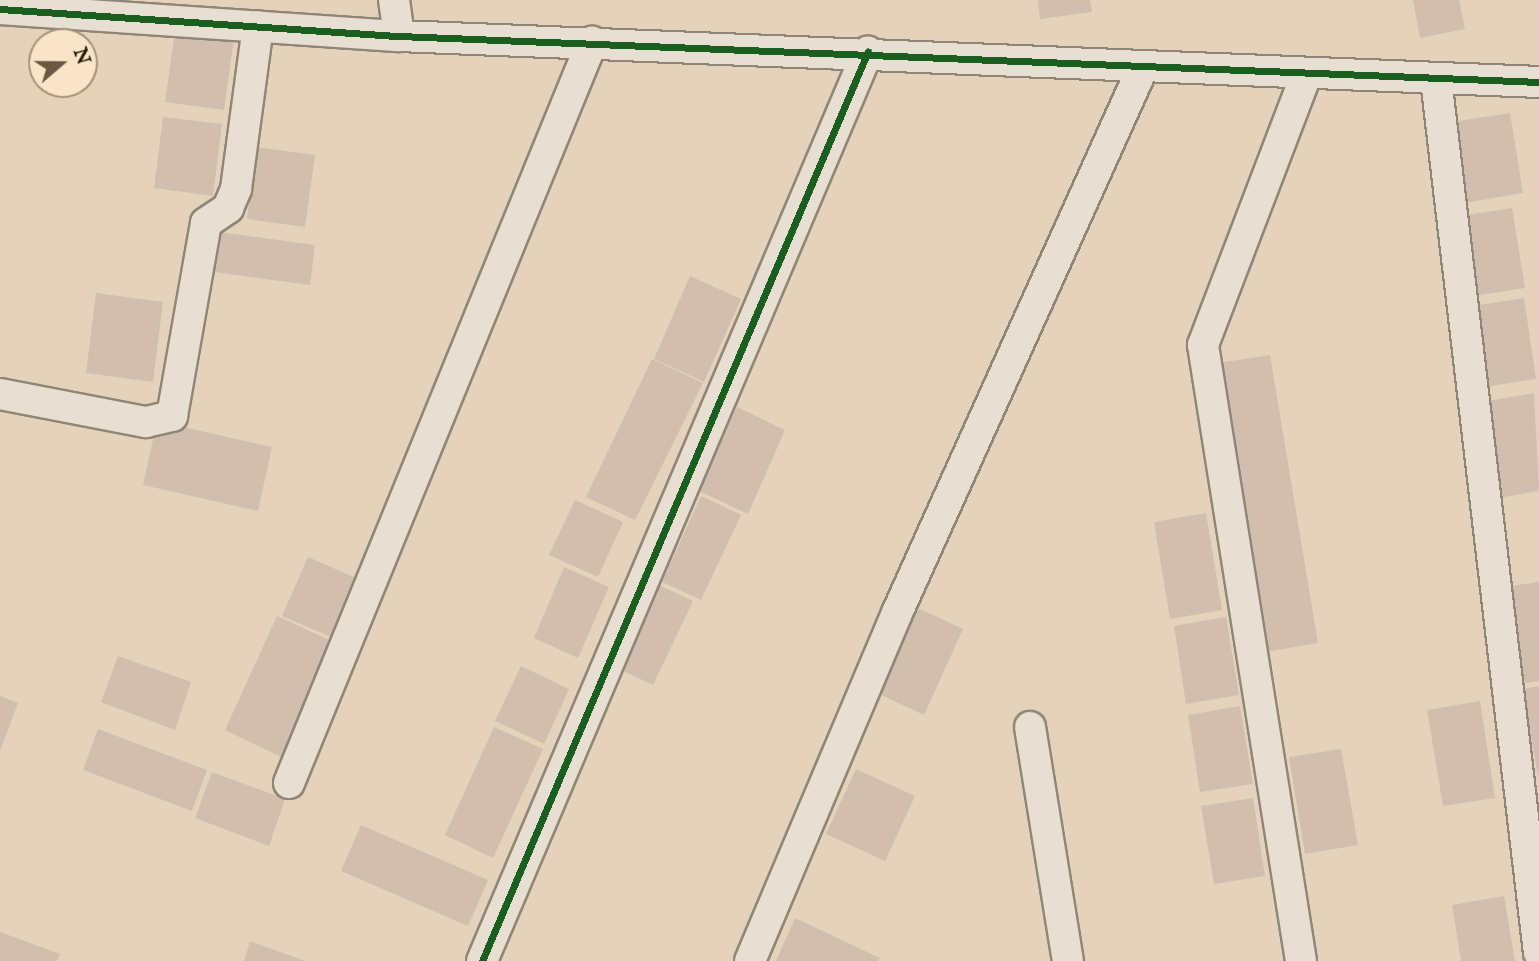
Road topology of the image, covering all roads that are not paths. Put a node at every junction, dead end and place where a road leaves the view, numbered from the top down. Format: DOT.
graph roads {
  1 [pos="394,0"];
  2 [pos="51,6"];
  3 [pos="0,9"];
  4 [pos="258,26"];
  5 [pos="399,36"];
  6 [pos="592,42"];
  7 [pos="868,51"];
  8 [pos="1143,67"];
  9 [pos="1306,75"];
  10 [pos="1436,79"];
  11 [pos="1539,82"];
  12 [pos="0,394"];
  13 [pos="1030,727"];
  14 [pos="289,783"];
  15 [pos="1539,953"];
  16 [pos="482,961"];
  17 [pos="750,961"];
  18 [pos="1068,961"];
  19 [pos="1301,961"];
  1 -- 5 [label="street"];
  2 -- 3 [label="street"];
  2 -- 4 [label="street"];
  4 -- 5 [label="street"];
  4 -- 12 [label="street"];
  5 -- 6 [label="street"];
  6 -- 7 [label="street"];
  6 -- 14 [label="street"];
  7 -- 8 [label="street"];
  7 -- 16 [label="street"];
  8 -- 9 [label="street"];
  8 -- 17 [label="street"];
  9 -- 10 [label="street"];
  9 -- 19 [label="street"];
  10 -- 11 [label="street"];
  10 -- 15 [label="street"];
  13 -- 18 [label="street"];
}
